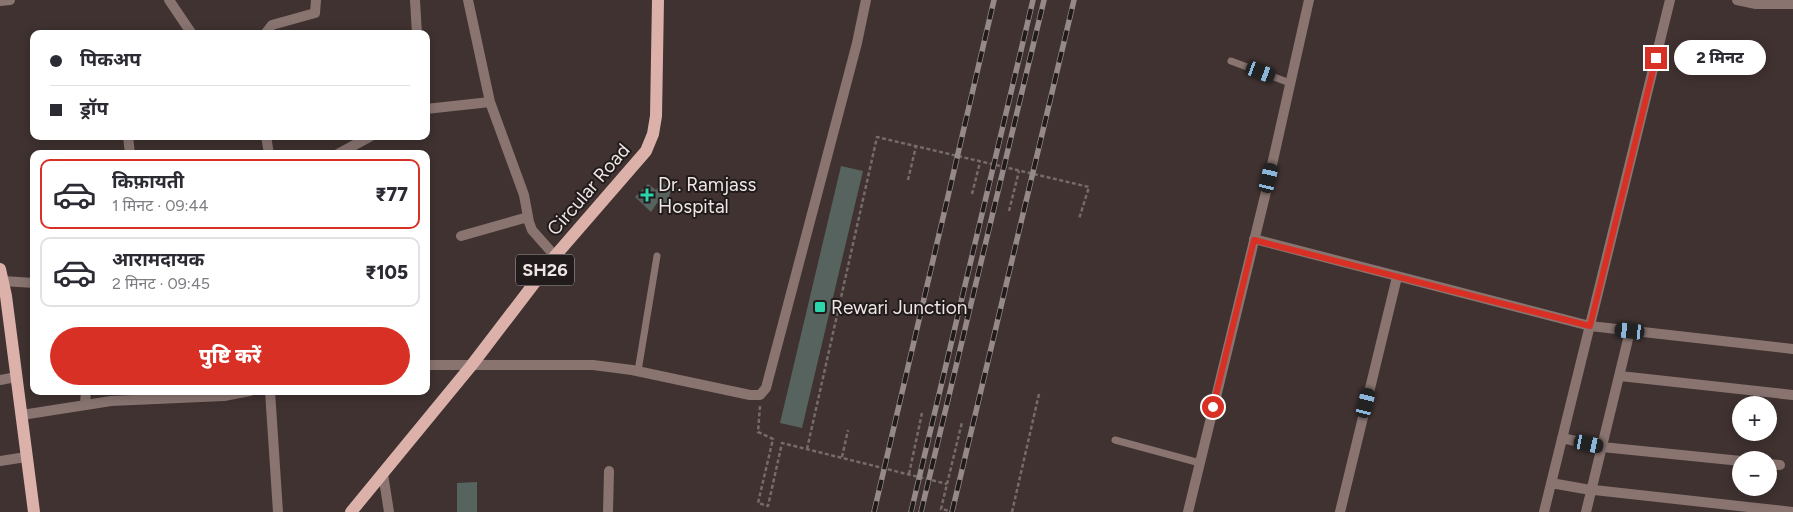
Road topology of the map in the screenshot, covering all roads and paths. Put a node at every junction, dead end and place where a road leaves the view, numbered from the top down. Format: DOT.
graph roads {
  1 [pos="0,0"];
  2 [pos="10,0"];
  3 [pos="169,0"];
  4 [pos="316,0"];
  5 [pos="415,0"];
  6 [pos="468,0"];
  7 [pos="658,0"];
  8 [pos="866,0"];
  9 [pos="1309,0"];
  10 [pos="1670,0"];
  11 [pos="1737,0"];
  12 [pos="1776,2"];
  13 [pos="1793,4"];
  14 [pos="189,30"];
  15 [pos="268,30"];
  16 [pos="417,30"];
  17 [pos="1232,61"];
  18 [pos="1290,83"];
  19 [pos="490,102"];
  20 [pos="430,107"];
  21 [pos="364,140"];
  22 [pos="916,146"];
  23 [pos="345,150"];
  24 [pos="980,161"];
  25 [pos="1019,171"];
  26 [pos="908,180"];
  27 [pos="972,194"];
  28 [pos="1009,211"];
  29 [pos="528,217"];
  30 [pos="1079,219"];
  31 [pos="461,236"];
  32 [pos="1254,240"];
  33 [pos="555,256"];
  34 [pos="657,256"];
  35 [pos="1,275"];
  36 [pos="1397,276"];
  37 [pos="30,282"];
  38 [pos="3,296"];
  39 [pos="1590,326"];
  40 [pos="1630,331"];
  41 [pos="1793,349"];
  42 [pos="430,365"];
  43 [pos="471,366"];
  44 [pos="638,372"];
  45 [pos="1620,376"];
  46 [pos="16,377"];
  47 [pos="0,380"];
  48 [pos="1039,394"];
  49 [pos="86,395"];
  50 [pos="229,395"];
  51 [pos="270,395"];
  52 [pos="760,395"];
  53 [pos="1793,395"];
  54 [pos="86,404"];
  55 [pos="922,413"];
  56 [pos="22,415"];
  57 [pos="962,422"];
  58 [pos="848,430"];
  59 [pos="1562,438"];
  60 [pos="1115,440"];
  61 [pos="1602,447"];
  62 [pos="808,449"];
  63 [pos="26,457"];
  64 [pos="842,457"];
  65 [pos="1732,460"];
  66 [pos="0,461"];
  67 [pos="1200,463"];
  68 [pos="1777,465"];
  69 [pos="1780,465"];
  70 [pos="609,471"];
  71 [pos="383,474"];
  72 [pos="909,474"];
  73 [pos="1551,483"];
  74 [pos="947,484"];
  75 [pos="1590,490"];
  76 [pos="34,512"];
  77 [pos="278,512"];
  78 [pos="351,512"];
  79 [pos="389,512"];
  80 [pos="608,512"];
  81 [pos="954,512"];
  82 [pos="1012,512"];
  83 [pos="1188,512"];
  84 [pos="1340,512"];
  85 [pos="1544,512"];
  86 [pos="1586,512"];
  87 [pos="1793,512"];
  1 -- 2 [label="street"];
  3 -- 14 [label="street"];
  4 -- 15 [label="street"];
  5 -- 16 [label="street"];
  6 -- 19 [label="street"];
  7 -- 33 [label="main road, Circular Road / SH26"];
  8 -- 52 [label="street"];
  9 -- 18 [label="street"];
  10 -- 39 [label="street"];
  11 -- 12 [label="street"];
  12 -- 13 [label="street"];
  17 -- 18 [label="lane"];
  18 -- 32 [label="street"];
  19 -- 20 [label="street"];
  19 -- 29 [label="street"];
  21 -- 23 [label="street"];
  22 -- 24 [label="path"];
  22 -- 26 [label="path"];
  22 -- 62 [label="path"];
  24 -- 25 [label="path"];
  24 -- 27 [label="path"];
  25 -- 28 [label="path"];
  25 -- 30 [label="path"];
  29 -- 31 [label="street"];
  29 -- 33 [label="street"];
  32 -- 36 [label="street"];
  32 -- 67 [label="street"];
  33 -- 43 [label="main road, Circular Road / SH26"];
  34 -- 44 [label="lane"];
  35 -- 37 [label="street"];
  35 -- 38 [label="main road"];
  36 -- 39 [label="street"];
  36 -- 84 [label="street"];
  38 -- 46 [label="main road"];
  39 -- 40 [label="street"];
  39 -- 59 [label="street"];
  40 -- 41 [label="street"];
  40 -- 45 [label="street"];
  42 -- 43 [label="street"];
  43 -- 44 [label="street"];
  43 -- 71 [label="main road, Circular Road / SH26"];
  44 -- 52 [label="street"];
  45 -- 53 [label="street"];
  45 -- 61 [label="street"];
  46 -- 47 [label="street"];
  46 -- 56 [label="main road"];
  48 -- 82 [label="path"];
  49 -- 54 [label="street"];
  50 -- 54 [label="street"];
  51 -- 77 [label="street"];
  52 -- 62 [label="path"];
  54 -- 56 [label="street"];
  55 -- 72 [label="path"];
  56 -- 63 [label="main road"];
  57 -- 74 [label="path"];
  58 -- 64 [label="path"];
  59 -- 61 [label="street"];
  59 -- 73 [label="street"];
  60 -- 67 [label="lane"];
  61 -- 65 [label="street"];
  61 -- 75 [label="street"];
  62 -- 64 [label="path"];
  63 -- 66 [label="street"];
  63 -- 76 [label="main road"];
  64 -- 72 [label="path"];
  67 -- 83 [label="street"];
  68 -- 69 [label="street"];
  70 -- 80 [label="street"];
  71 -- 78 [label="main road, Circular Road / SH26"];
  71 -- 79 [label="street"];
  72 -- 74 [label="path"];
  73 -- 75 [label="street"];
  73 -- 85 [label="street"];
  74 -- 81 [label="path"];
  75 -- 86 [label="street"];
  75 -- 87 [label="street"];
}
